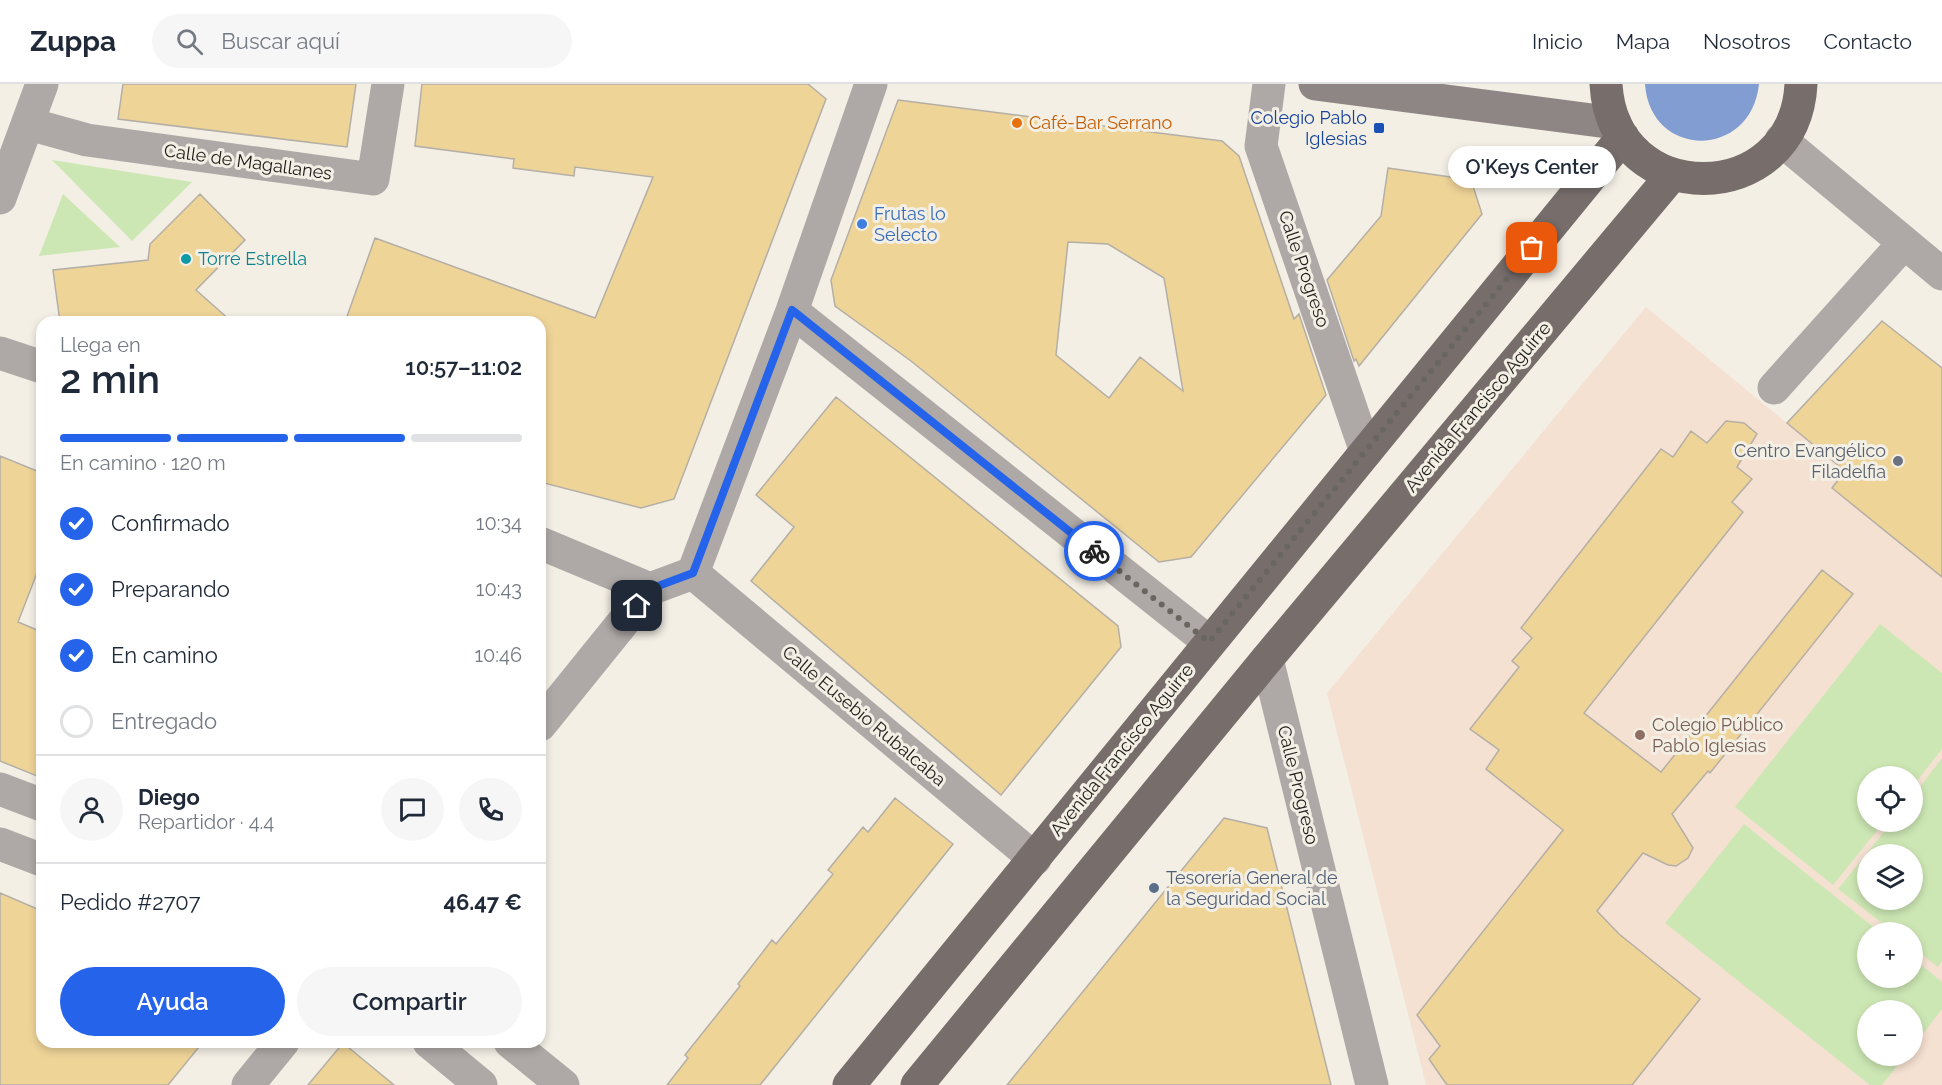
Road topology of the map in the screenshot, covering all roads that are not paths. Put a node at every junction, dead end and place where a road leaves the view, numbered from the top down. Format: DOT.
graph roads {
  1 [pos="42,84"];
  2 [pos="388,84"];
  3 [pos="871,84"];
  4 [pos="1269,84"];
  5 [pos="1315,84"];
  6 [pos="1606,84"];
  7 [pos="1801,84"];
  8 [pos="29,124"];
  9 [pos="1619,130"];
  10 [pos="1782,141"];
  11 [pos="1672,175"];
  12 [pos="0,198"];
  13 [pos="1904,243"];
  14 [pos="1942,274"];
  15 [pos="792,310"];
  16 [pos="0,353"];
  17 [pos="36,366"];
  18 [pos="1774,388"];
  19 [pos="1366,452"];
  20 [pos="546,546"];
  21 [pos="693,573"];
  22 [pos="650,589"];
  23 [pos="1209,642"];
  24 [pos="1267,659"];
  25 [pos="546,718"];
  26 [pos="0,789"];
  27 [pos="36,803"];
  28 [pos="0,844"];
  29 [pos="36,858"];
  30 [pos="1035,859"];
  31 [pos="278,1048"];
  32 [pos="436,1048"];
  33 [pos="517,1048"];
  34 [pos="248,1085"];
  35 [pos="481,1085"];
  36 [pos="563,1085"];
  37 [pos="849,1085"];
  38 [pos="917,1085"];
  39 [pos="1371,1085"];
  1 -- 8 [label="street"];
  2 -- 8 [label="street, Calle de Magallanes"];
  3 -- 15 [label="street"];
  4 -- 19 [label="street, Calle Progreso"];
  5 -- 9 [label="street"];
  6 -- 9 [label="main road"];
  7 -- 10 [label="main road"];
  8 -- 12 [label="street"];
  9 -- 11 [label="main road"];
  9 -- 19 [label="main road, Avenida Francisco Aguirre"];
  10 -- 11 [label="main road"];
  10 -- 13 [label="street"];
  11 -- 24 [label="main road, Avenida Francisco Aguirre"];
  13 -- 14 [label="street"];
  13 -- 18 [label="street"];
  15 -- 21 [label="street"];
  15 -- 23 [label="street"];
  16 -- 17 [label="street"];
  19 -- 23 [label="main road, Avenida Francisco Aguirre"];
  20 -- 22 [label="street"];
  21 -- 22 [label="street"];
  21 -- 30 [label="street, Calle Eusebio Rubalcaba"];
  22 -- 25 [label="street"];
  23 -- 30 [label="main road, Avenida Francisco Aguirre"];
  24 -- 38 [label="main road, Avenida Francisco Aguirre"];
  24 -- 39 [label="street, Calle Progreso"];
  26 -- 27 [label="street"];
  28 -- 29 [label="street"];
  30 -- 37 [label="main road, Avenida Francisco Aguirre"];
  31 -- 34 [label="street"];
  32 -- 35 [label="street"];
  33 -- 36 [label="street"];
}
